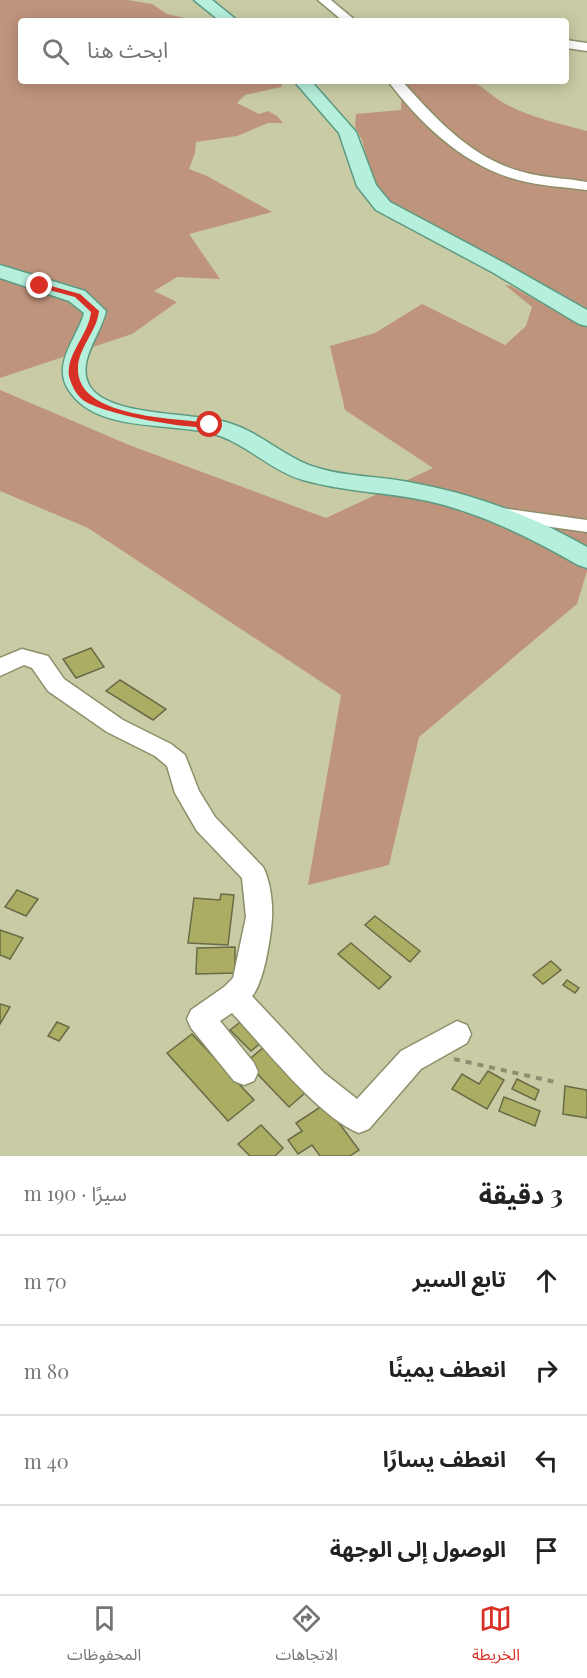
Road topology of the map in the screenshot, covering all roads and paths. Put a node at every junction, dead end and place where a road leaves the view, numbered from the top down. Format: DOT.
graph roads {
  1 [pos="202,0"];
  2 [pos="324,0"];
  3 [pos="226,18"];
  4 [pos="348,18"];
  5 [pos="569,44"];
  6 [pos="587,47"];
  7 [pos="305,84"];
  8 [pos="398,84"];
  9 [pos="587,186"];
  10 [pos="0,271"];
  11 [pos="587,319"];
  12 [pos="485,512"];
  13 [pos="587,526"];
  14 [pos="587,560"];
  15 [pos="0,668"];
  16 [pos="234,996"];
  17 [pos="457,1034"];
  18 [pos="424,1051"];
  19 [pos="244,1072"];
  20 [pos="555,1082"];
  1 -- 3 [label="main road"];
  2 -- 4 [label="street"];
  5 -- 6 [label="street"];
  7 -- 11 [label="main road"];
  8 -- 9 [label="street"];
  10 -- 12 [label="main road"];
  12 -- 13 [label="street"];
  12 -- 14 [label="main road"];
  15 -- 16 [label="street"];
  16 -- 18 [label="street"];
  16 -- 19 [label="street"];
  17 -- 18 [label="street"];
  18 -- 20 [label="path"];
}
